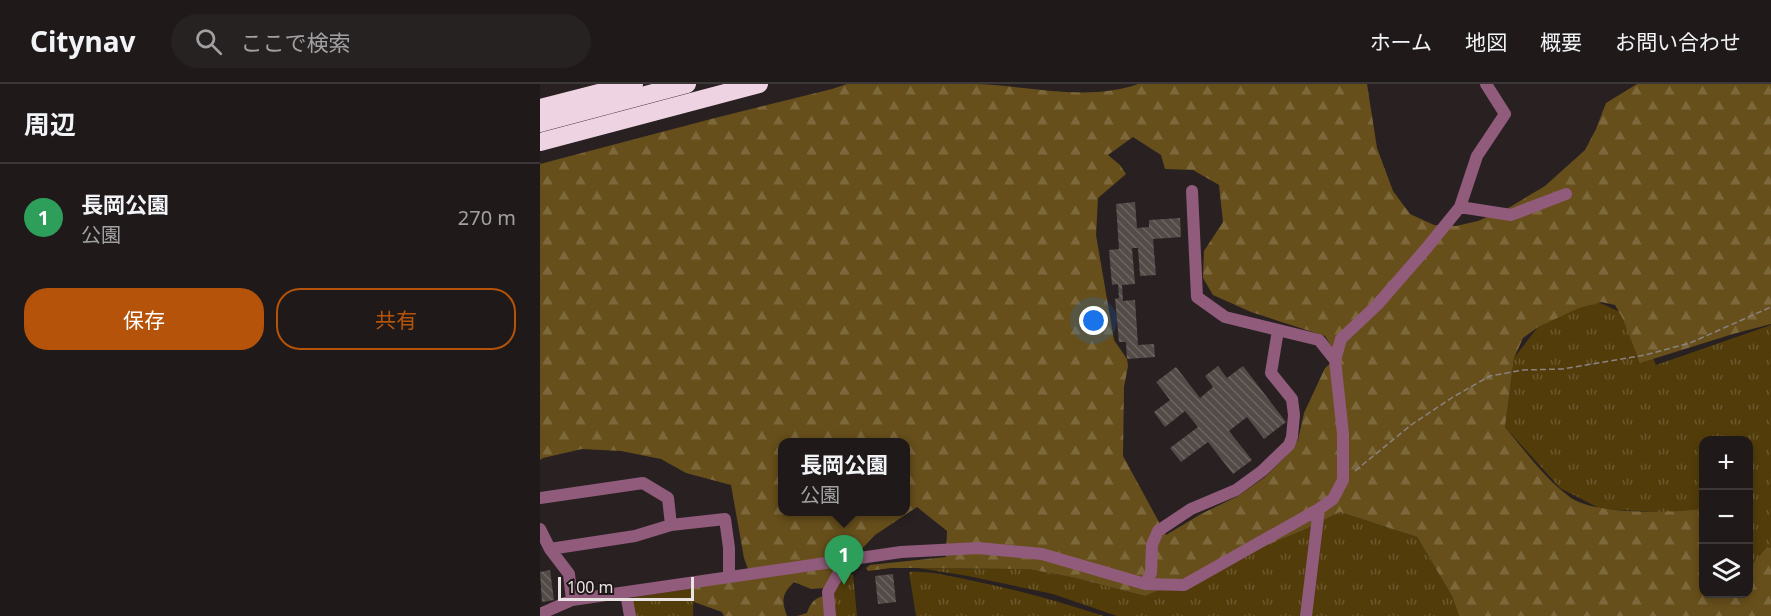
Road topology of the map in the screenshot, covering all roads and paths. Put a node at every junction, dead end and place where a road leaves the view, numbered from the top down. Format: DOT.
graph roads {
  1 [pos="634,84"];
  2 [pos="687,84"];
  3 [pos="723,84"];
  4 [pos="759,84"];
  5 [pos="1486,84"];
  6 [pos="540,108"];
  7 [pos="540,123"];
  8 [pos="540,132"];
  9 [pos="540,142"];
  10 [pos="1192,191"];
  11 [pos="1566,194"];
  12 [pos="1460,207"];
  13 [pos="1771,307"];
  14 [pos="1278,330"];
  15 [pos="1335,360"];
  16 [pos="1342,480"];
  17 [pos="540,498"];
  18 [pos="1319,509"];
  19 [pos="671,525"];
  20 [pos="540,529"];
  21 [pos="550,549"];
  22 [pos="846,560"];
  23 [pos="729,577"];
  24 [pos="1145,584"];
  25 [pos="626,593"];
  26 [pos="572,600"];
  27 [pos="540,614"];
  28 [pos="630,616"];
  29 [pos="830,616"];
  30 [pos="1306,616"];
  1 -- 6 [label="highway"];
  2 -- 7 [label="highway"];
  3 -- 8 [label="highway"];
  4 -- 9 [label="highway"];
  5 -- 12 [label="street"];
  10 -- 14 [label="street"];
  11 -- 12 [label="street"];
  12 -- 15 [label="street"];
  13 -- 16 [label="path"];
  14 -- 15 [label="street"];
  14 -- 24 [label="street"];
  15 -- 16 [label="street"];
  16 -- 18 [label="street"];
  17 -- 19 [label="street"];
  18 -- 24 [label="street"];
  18 -- 30 [label="street"];
  19 -- 21 [label="street"];
  19 -- 23 [label="street"];
  20 -- 21 [label="street"];
  21 -- 26 [label="street"];
  22 -- 23 [label="street"];
  22 -- 24 [label="street"];
  22 -- 29 [label="street"];
  23 -- 25 [label="street"];
  25 -- 26 [label="street"];
  25 -- 28 [label="street"];
  26 -- 27 [label="street"];
}
